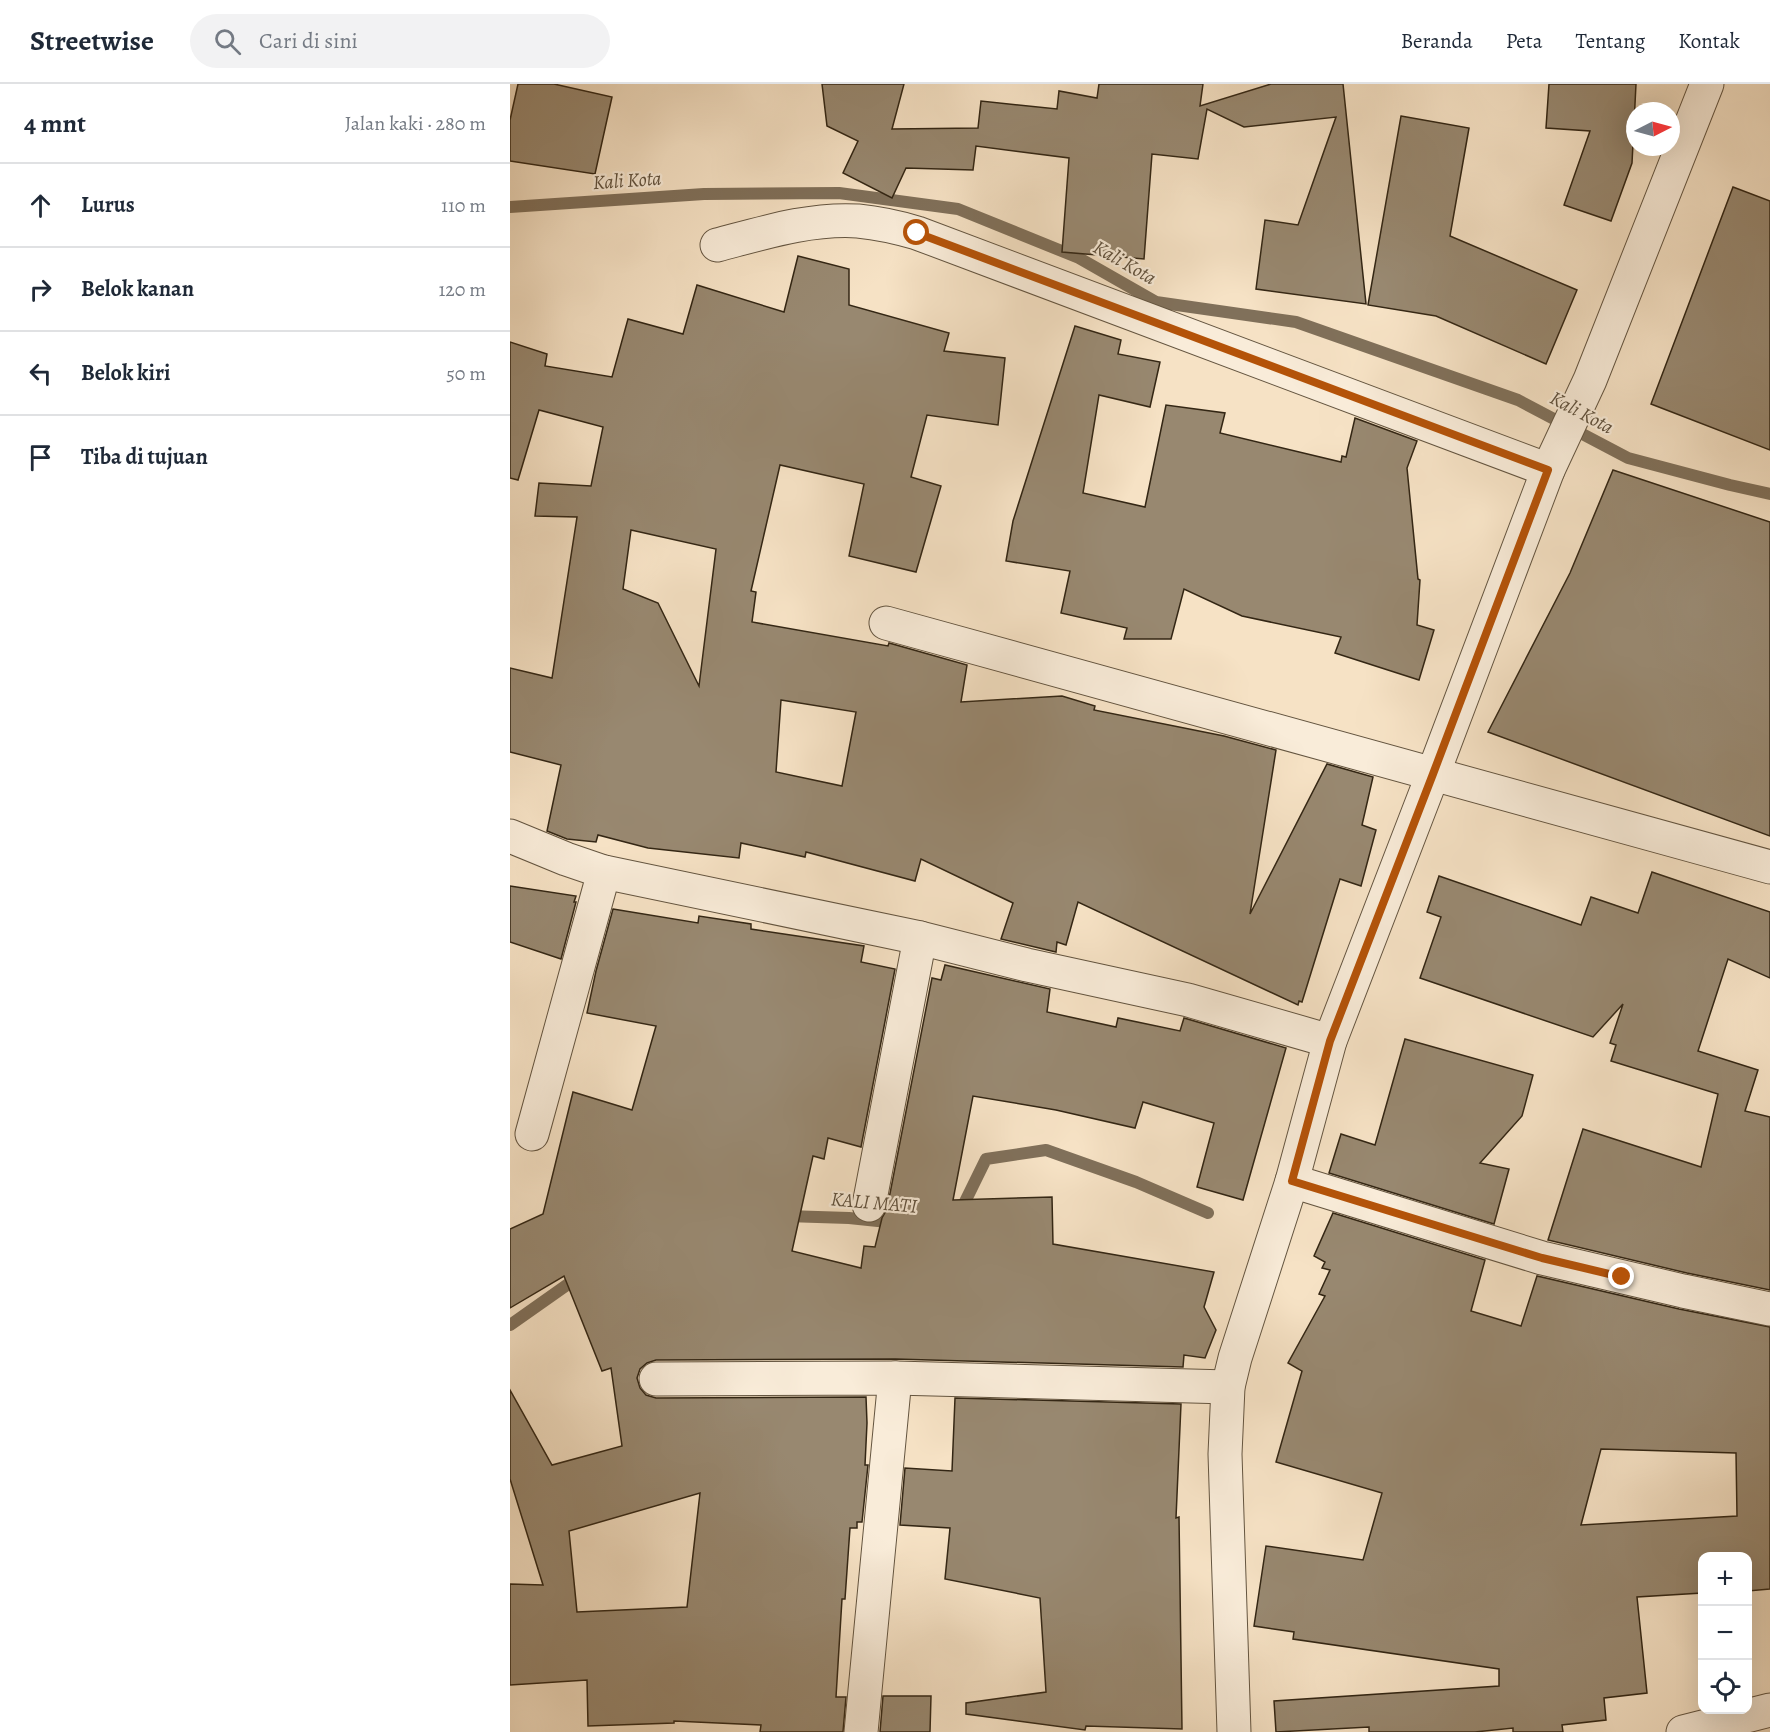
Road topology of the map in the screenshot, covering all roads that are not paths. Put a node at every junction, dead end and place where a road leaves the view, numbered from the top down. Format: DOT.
graph roads {
  1 [pos="1707,84"];
  2 [pos="717,245"];
  3 [pos="1553,461"];
  4 [pos="886,623"];
  5 [pos="1433,774"];
  6 [pos="510,836"];
  7 [pos="1770,867"];
  8 [pos="604,872"];
  9 [pos="920,938"];
  10 [pos="1330,1041"];
  11 [pos="532,1134"];
  12 [pos="1292,1181"];
  13 [pos="869,1205"];
  14 [pos="1770,1309"];
  15 [pos="895,1378"];
  16 [pos="656,1379"];
  17 [pos="1228,1387"];
  18 [pos="1770,1710"];
  19 [pos="861,1732"];
  20 [pos="1234,1732"];
  21 [pos="1683,1732"];
  1 -- 3 [label="street"];
  2 -- 3 [label="street"];
  3 -- 5 [label="street"];
  4 -- 5 [label="street"];
  5 -- 7 [label="street"];
  5 -- 10 [label="street"];
  6 -- 8 [label="street"];
  8 -- 9 [label="street"];
  8 -- 11 [label="street"];
  9 -- 10 [label="street"];
  9 -- 13 [label="street"];
  10 -- 12 [label="street"];
  12 -- 14 [label="street"];
  12 -- 17 [label="street"];
  15 -- 16 [label="street"];
  15 -- 17 [label="street"];
  15 -- 19 [label="street"];
  17 -- 20 [label="street"];
  18 -- 21 [label="street"];
}
